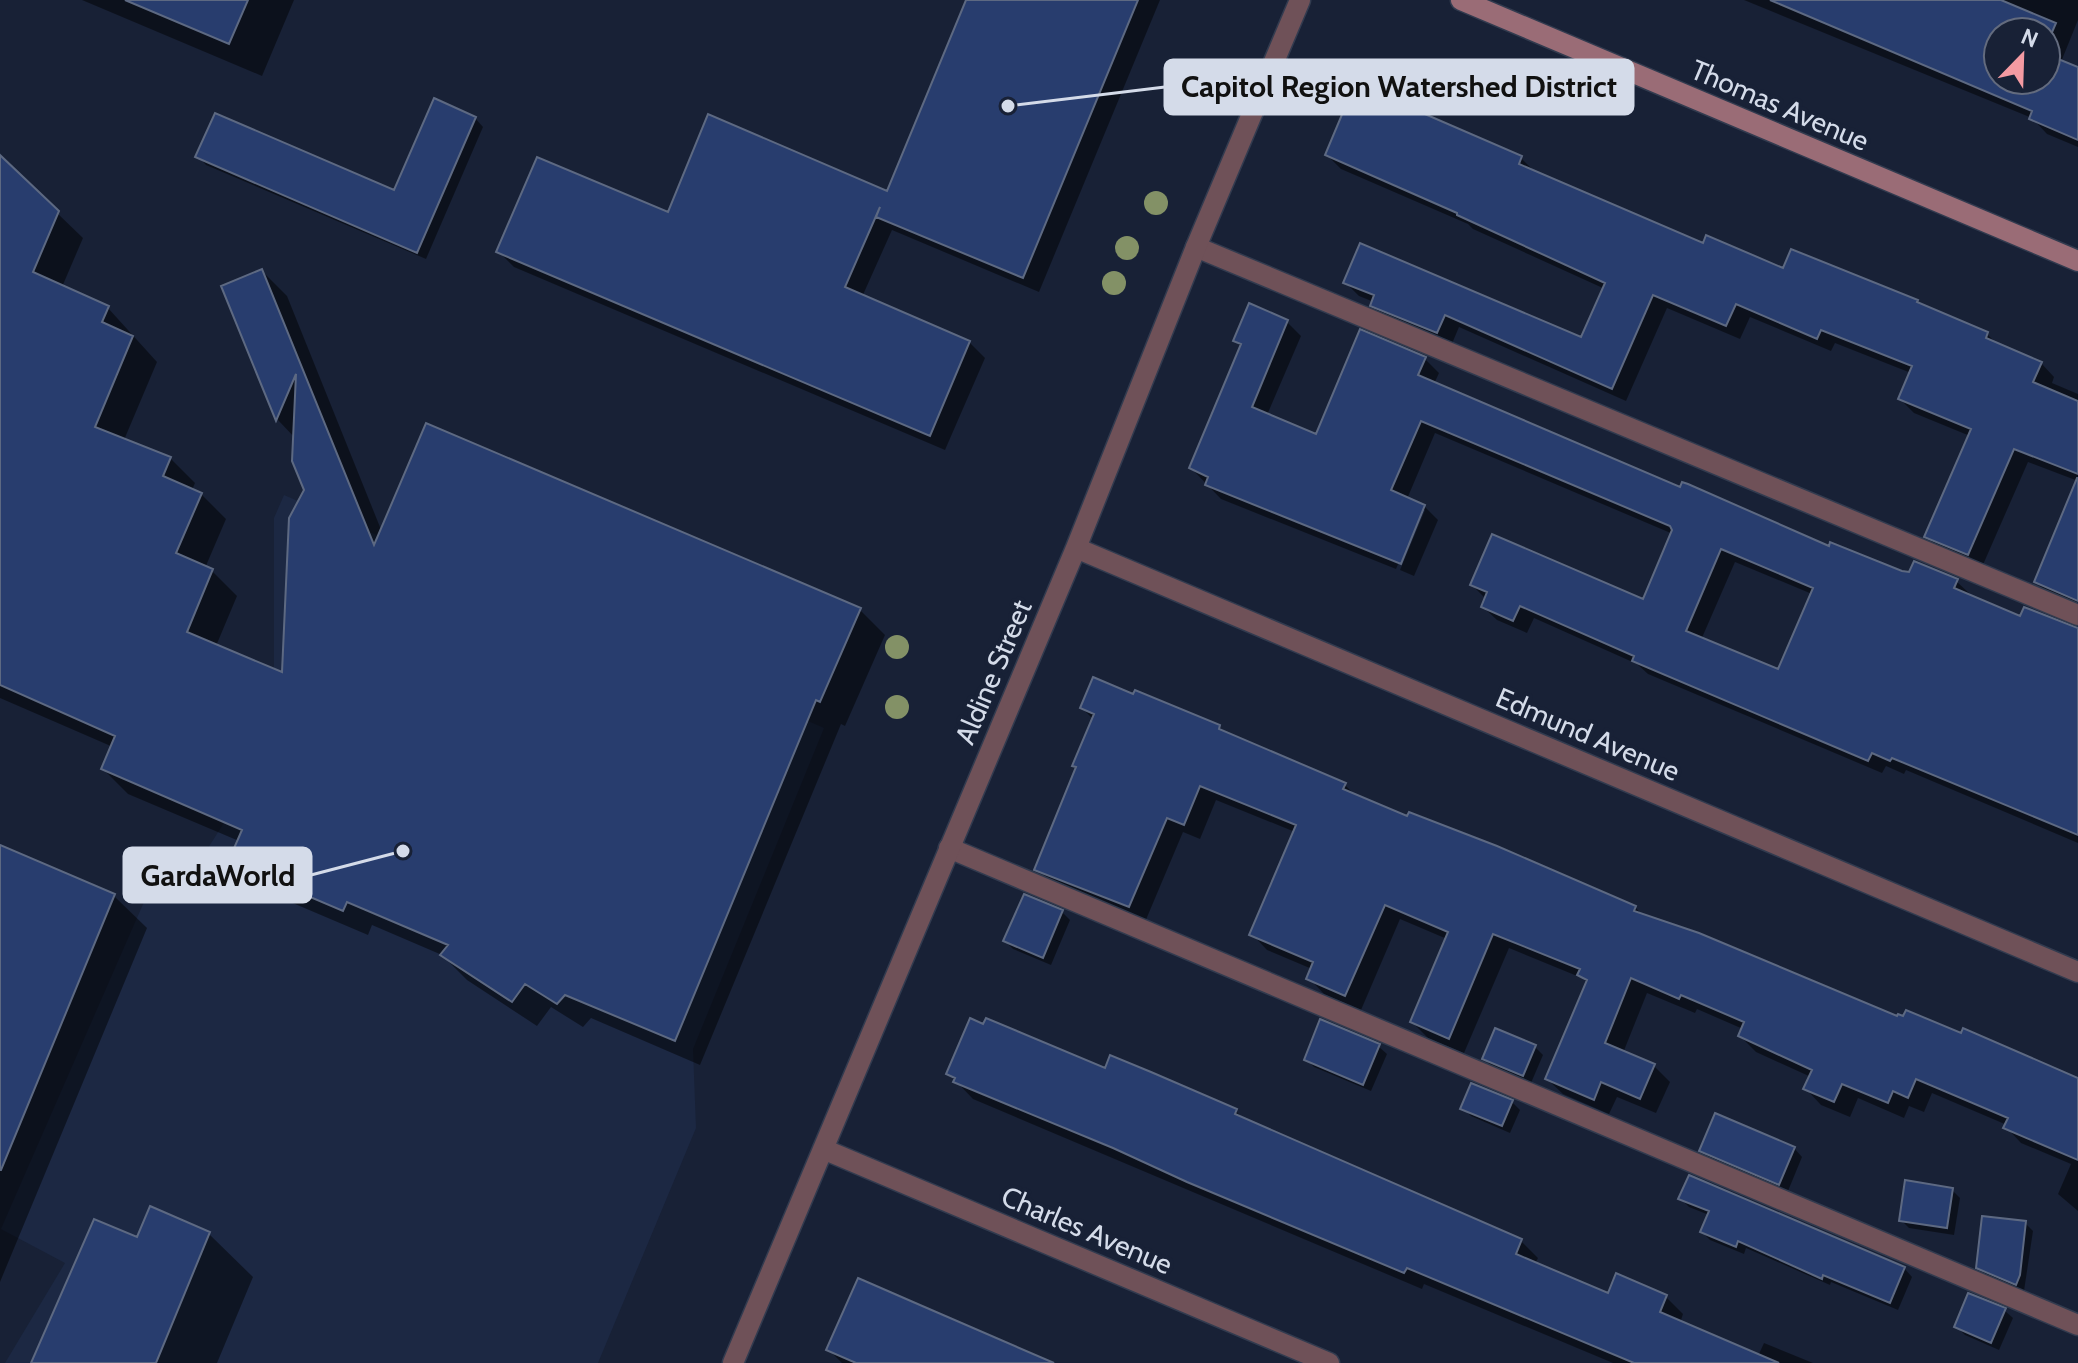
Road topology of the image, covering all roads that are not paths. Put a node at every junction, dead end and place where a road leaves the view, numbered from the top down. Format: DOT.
graph roads {
  1 [pos="1300,0"];
  2 [pos="1461,0"];
  3 [pos="1196,247"];
  4 [pos="2078,261"];
  5 [pos="1076,548"];
  6 [pos="2078,615"];
  7 [pos="949,848"];
  8 [pos="2078,972"];
  9 [pos="823,1149"];
  10 [pos="2078,1325"];
  11 [pos="733,1363"];
  12 [pos="1329,1363"];
  1 -- 3 [label="street, Aldine Street"];
  2 -- 4 [label="street, Thomas Avenue"];
  3 -- 5 [label="street, Aldine Street"];
  3 -- 6 [label="street"];
  5 -- 7 [label="street, Aldine Street"];
  5 -- 8 [label="street, Edmund Avenue"];
  7 -- 9 [label="street, Aldine Street"];
  7 -- 10 [label="street"];
  9 -- 11 [label="street, Aldine Street"];
  9 -- 12 [label="street, Charles Avenue"];
}
